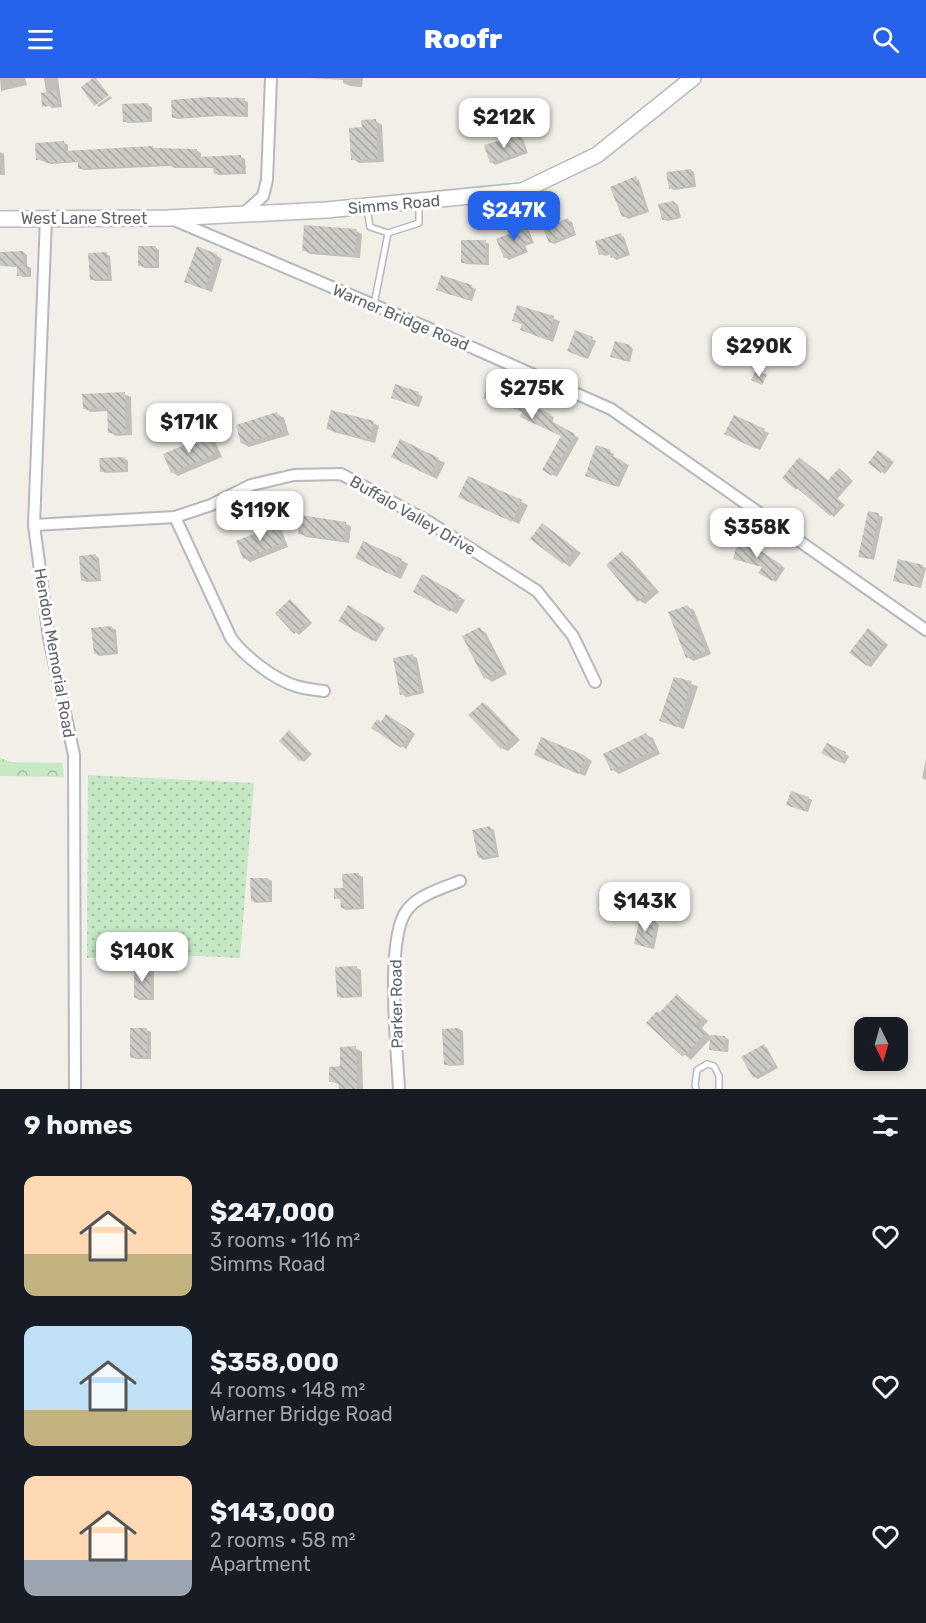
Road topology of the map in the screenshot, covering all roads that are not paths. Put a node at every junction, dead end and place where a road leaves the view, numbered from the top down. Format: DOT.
graph roads {
  1 [pos="271,78"];
  2 [pos="693,78"];
  3 [pos="419,202"];
  4 [pos="367,206"];
  5 [pos="243,214"];
  6 [pos="46,218"];
  7 [pos="168,218"];
  8 [pos="0,219"];
  9 [pos="388,233"];
  10 [pos="374,305"];
  11 [pos="175,518"];
  12 [pos="34,525"];
  13 [pos="926,630"];
  14 [pos="595,682"];
  15 [pos="324,692"];
  16 [pos="460,881"];
  17 [pos="75,1089"];
  18 [pos="399,1089"];
  19 [pos="696,1089"];
  20 [pos="719,1089"];
  1 -- 5 [label="street"];
  2 -- 3 [label="street, Simms Road"];
  3 -- 4 [label="street, Simms Road"];
  3 -- 9 [label="lane"];
  4 -- 5 [label="street, Simms Road"];
  4 -- 9 [label="lane"];
  5 -- 7 [label="street, Simms Road"];
  6 -- 7 [label="street, West Lane Street"];
  6 -- 8 [label="street, West Lane Street"];
  6 -- 12 [label="street, Hendon Memorial Road"];
  7 -- 10 [label="street, Warner Bridge Road"];
  9 -- 10 [label="lane"];
  10 -- 13 [label="street, Warner Bridge Road"];
  11 -- 12 [label="street, Buffalo Valley Drive"];
  11 -- 14 [label="street, Buffalo Valley Drive"];
  11 -- 15 [label="street"];
  12 -- 17 [label="street, Hendon Memorial Road"];
  16 -- 18 [label="street, Parker Road"];
  19 -- 20 [label="lane"];
}
